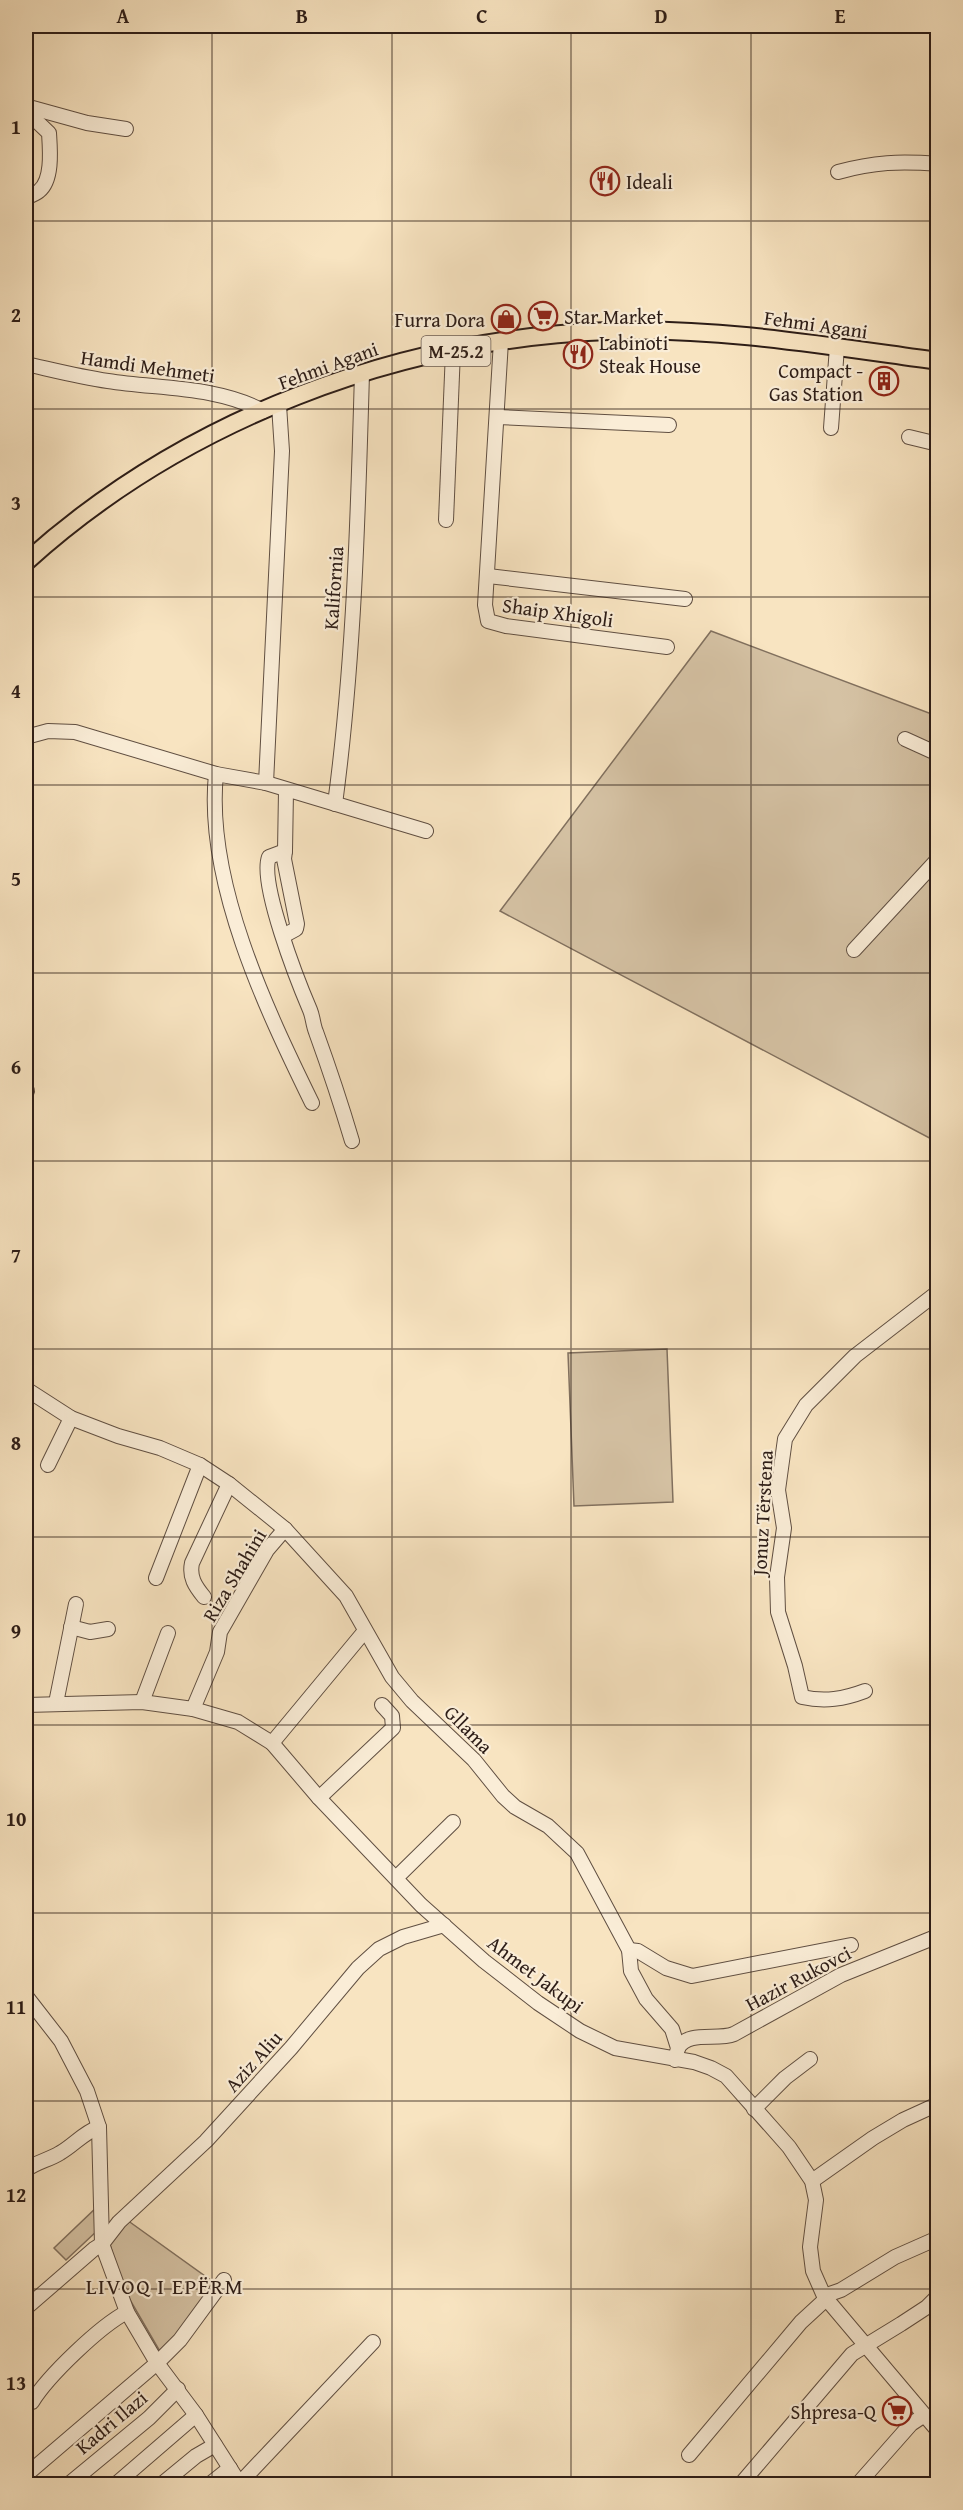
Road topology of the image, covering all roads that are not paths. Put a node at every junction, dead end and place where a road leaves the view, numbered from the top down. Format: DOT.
graph roads {
  1 [pos="26,111"];
  2 [pos="126,129"];
  3 [pos="938,164"];
  4 [pos="838,172"];
  5 [pos="26,198"];
  6 [pos="501,341"];
  7 [pos="837,347"];
  8 [pos="453,351"];
  9 [pos="938,361"];
  10 [pos="26,364"];
  11 [pos="362,373"];
  12 [pos="279,405"];
  13 [pos="263,411"];
  14 [pos="496,417"];
  15 [pos="669,425"];
  16 [pos="831,428"];
  17 [pos="909,437"];
  18 [pos="938,444"];
  19 [pos="446,520"];
  20 [pos="26,562"];
  21 [pos="488,576"];
  22 [pos="685,599"];
  23 [pos="667,647"];
  24 [pos="26,737"];
  25 [pos="905,739"];
  26 [pos="938,754"];
  27 [pos="216,774"];
  28 [pos="266,783"];
  29 [pos="286,791"];
  30 [pos="335,804"];
  31 [pos="426,831"];
  32 [pos="938,859"];
  33 [pos="854,950"];
  34 [pos="312,1103"];
  35 [pos="351,1141"];
  36 [pos="938,1292"];
  37 [pos="26,1389"];
  38 [pos="71,1418"];
  39 [pos="200,1465"];
  40 [pos="48,1466"];
  41 [pos="229,1484"];
  42 [pos="285,1529"];
  43 [pos="156,1578"];
  44 [pos="204,1597"];
  45 [pos="75,1604"];
  46 [pos="70,1627"];
  47 [pos="108,1629"];
  48 [pos="364,1632"];
  49 [pos="168,1633"];
  50 [pos="865,1691"];
  51 [pos="142,1702"];
  52 [pos="56,1703"];
  53 [pos="26,1705"];
  54 [pos="382,1705"];
  55 [pos="193,1709"];
  56 [pos="272,1743"];
  57 [pos="319,1798"];
  58 [pos="453,1822"];
  59 [pos="396,1878"];
  60 [pos="444,1925"];
  61 [pos="938,1936"];
  62 [pos="851,1945"];
  63 [pos="629,1950"];
  64 [pos="26,1996"];
  65 [pos="677,2054"];
  66 [pos="810,2059"];
  67 [pos="938,2104"];
  68 [pos="754,2109"];
  69 [pos="99,2127"];
  70 [pos="26,2170"];
  71 [pos="812,2181"];
  72 [pos="938,2238"];
  73 [pos="102,2244"];
  74 [pos="224,2280"];
  75 [pos="938,2296"];
  76 [pos="825,2298"];
  77 [pos="26,2308"];
  78 [pos="127,2312"];
  79 [pos="373,2342"];
  80 [pos="864,2346"];
  81 [pos="157,2363"];
  82 [pos="178,2390"];
  83 [pos="32,2402"];
  84 [pos="196,2415"];
  85 [pos="923,2416"];
  86 [pos="938,2431"];
  87 [pos="215,2445"];
  88 [pos="689,2455"];
  89 [pos="230,2468"];
  90 [pos="26,2475"];
  91 [pos="69,2484"];
  92 [pos="116,2484"];
  93 [pos="162,2484"];
  94 [pos="210,2484"];
  95 [pos="239,2484"];
  96 [pos="741,2484"];
  97 [pos="858,2484"];
  1 -- 2 [label="street"];
  1 -- 5 [label="street"];
  3 -- 4 [label="street"];
  6 -- 7 [label="main road, Fehmi Agani / M-25.2"];
  6 -- 8 [label="main road, Fehmi Agani / M-25.2"];
  6 -- 14 [label="street, Shaip Xhigoli"];
  7 -- 9 [label="main road, Fehmi Agani / M-25.2"];
  7 -- 16 [label="street"];
  8 -- 11 [label="main road, Fehmi Agani / M-25.2"];
  8 -- 19 [label="street"];
  10 -- 13 [label="street, Hamdi Mehmeti"];
  11 -- 12 [label="main road, Fehmi Agani / M-25.2"];
  11 -- 30 [label="street, Kalifornia"];
  12 -- 13 [label="main road, Fehmi Agani / M-25.2"];
  12 -- 28 [label="street"];
  13 -- 20 [label="main road, Fehmi Agani / M-25.2"];
  14 -- 15 [label="street"];
  14 -- 21 [label="street, Shaip Xhigoli"];
  17 -- 18 [label="street"];
  21 -- 22 [label="street, Shaip Xhigoli"];
  21 -- 23 [label="street, Shaip Xhigoli"];
  24 -- 27 [label="street"];
  25 -- 26 [label="street"];
  27 -- 28 [label="street"];
  27 -- 34 [label="street"];
  28 -- 29 [label="street"];
  29 -- 30 [label="street"];
  29 -- 35 [label="street"];
  30 -- 31 [label="street"];
  32 -- 33 [label="street"];
  36 -- 50 [label="street, Jonuz Tërstena"];
  37 -- 38 [label="street, Gllama"];
  38 -- 39 [label="street, Gllama"];
  38 -- 40 [label="street"];
  39 -- 41 [label="street, Gllama"];
  39 -- 43 [label="street"];
  41 -- 42 [label="street, Gllama"];
  41 -- 44 [label="street"];
  42 -- 48 [label="street, Gllama"];
  42 -- 55 [label="street, Riza Shahini"];
  45 -- 46 [label="street"];
  46 -- 47 [label="street"];
  46 -- 52 [label="street"];
  48 -- 56 [label="street"];
  48 -- 63 [label="street, Gllama"];
  49 -- 51 [label="street"];
  51 -- 52 [label="street, Ahmet Jakupi"];
  51 -- 55 [label="street, Ahmet Jakupi"];
  52 -- 53 [label="street, Ahmet Jakupi"];
  54 -- 57 [label="street"];
  55 -- 56 [label="street, Ahmet Jakupi"];
  56 -- 57 [label="street, Ahmet Jakupi"];
  57 -- 59 [label="street, Ahmet Jakupi"];
  58 -- 59 [label="street"];
  59 -- 60 [label="street, Ahmet Jakupi"];
  60 -- 65 [label="street, Ahmet Jakupi"];
  60 -- 73 [label="street, Aziz Aliu"];
  61 -- 65 [label="street, Hazir Rukovci"];
  62 -- 63 [label="street"];
  63 -- 65 [label="street, Gllama"];
  64 -- 69 [label="street"];
  65 -- 68 [label="street, Ahmet Jakupi"];
  66 -- 68 [label="street"];
  67 -- 71 [label="street"];
  68 -- 71 [label="street, Ahmet Jakupi"];
  69 -- 70 [label="street"];
  69 -- 73 [label="street"];
  71 -- 76 [label="street"];
  72 -- 76 [label="street"];
  73 -- 77 [label="street, Aziz Aliu"];
  73 -- 78 [label="street"];
  74 -- 81 [label="street"];
  75 -- 80 [label="street"];
  76 -- 80 [label="street"];
  76 -- 88 [label="street"];
  78 -- 81 [label="street"];
  78 -- 83 [label="street"];
  79 -- 95 [label="street"];
  80 -- 85 [label="street"];
  80 -- 96 [label="street"];
  81 -- 82 [label="street"];
  81 -- 90 [label="street"];
  82 -- 84 [label="street"];
  82 -- 91 [label="street, Kadri Ilazi"];
  84 -- 87 [label="street"];
  84 -- 92 [label="street"];
  85 -- 86 [label="street"];
  85 -- 97 [label="street"];
  87 -- 89 [label="street"];
  87 -- 93 [label="street"];
  89 -- 94 [label="street"];
  89 -- 95 [label="street"];
}
